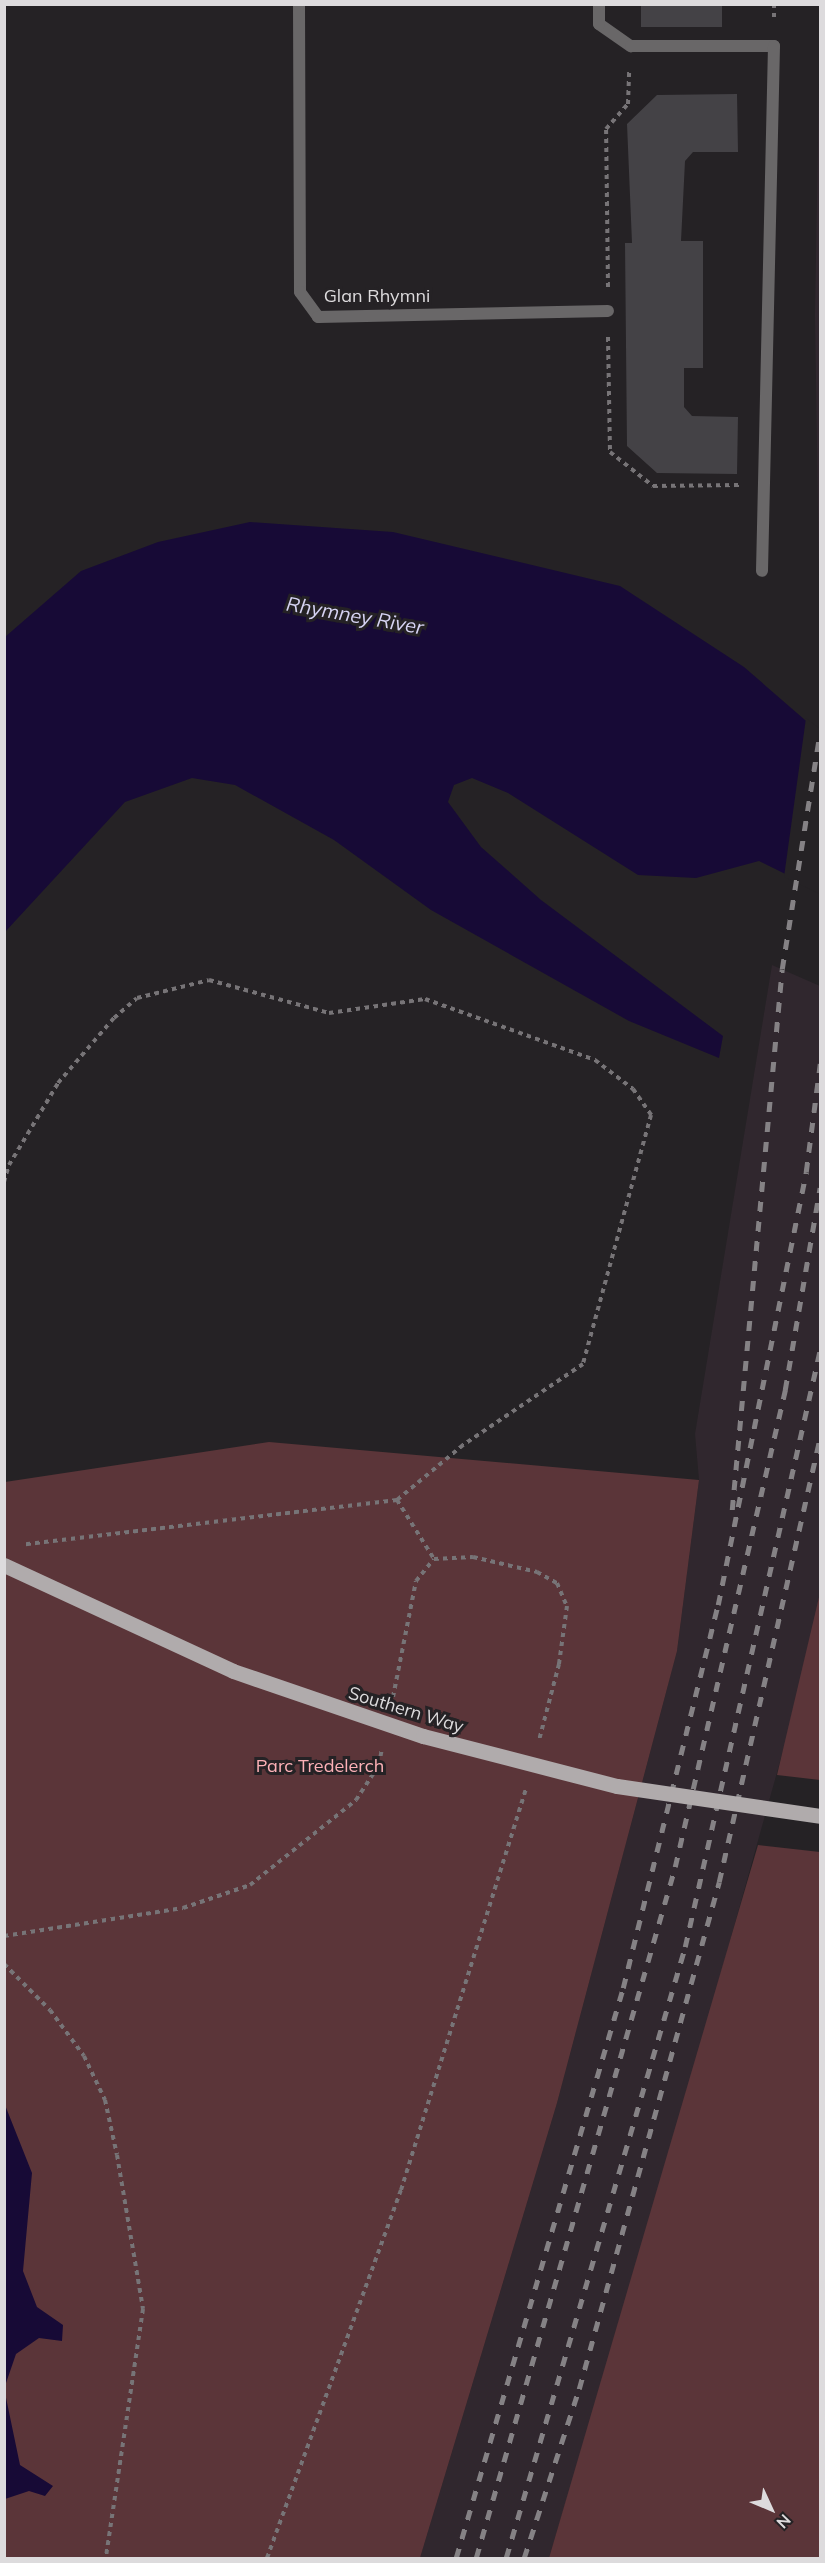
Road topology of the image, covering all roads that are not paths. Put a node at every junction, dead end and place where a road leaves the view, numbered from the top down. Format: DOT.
graph roads {
  1 [pos="299,4"];
  2 [pos="599,4"];
  3 [pos="608,311"];
  4 [pos="762,571"];
  5 [pos="4,1565"];
  6 [pos="820,1816"];
  1 -- 3 [label="street, Glan Rhymni"];
  2 -- 4 [label="street"];
  5 -- 6 [label="main road, Southern Way, bridge"];
}
